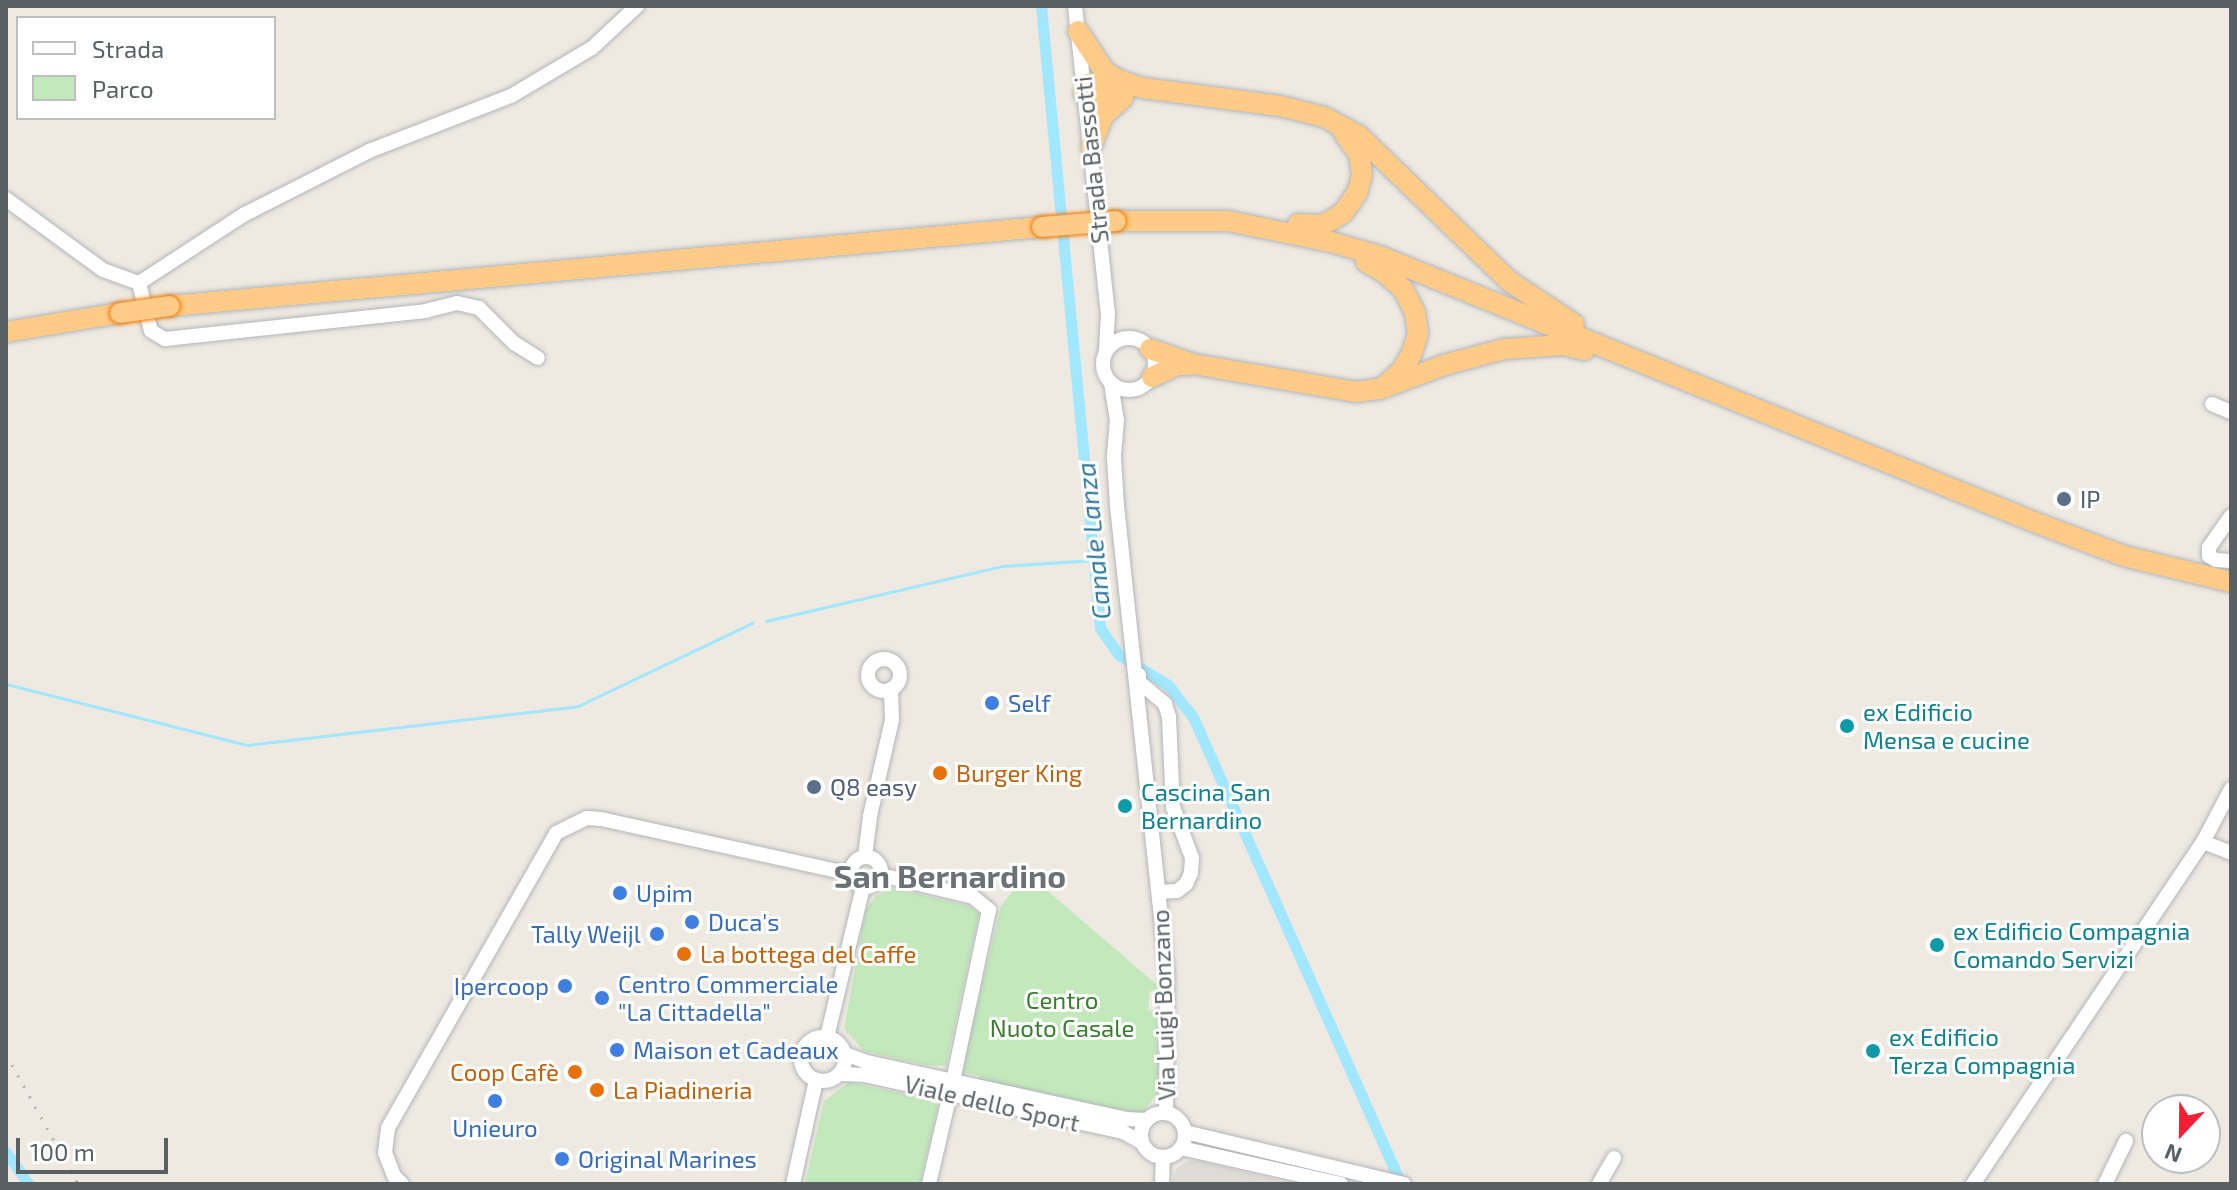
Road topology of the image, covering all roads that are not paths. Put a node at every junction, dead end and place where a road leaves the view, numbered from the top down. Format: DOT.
graph roads {
  1 [pos="637,6"];
  2 [pos="1075,6"];
  3 [pos="1078,31"];
  4 [pos="1122,90"];
  5 [pos="1084,93"];
  6 [pos="1324,117"];
  7 [pos="1091,147"];
  8 [pos="6,199"];
  9 [pos="1191,219"];
  10 [pos="139,283"];
  11 [pos="1108,313"];
  12 [pos="6,332"];
  13 [pos="1142,343"];
  14 [pos="1106,350"];
  15 [pos="538,358"];
  16 [pos="1193,364"];
  17 [pos="1152,377"];
  18 [pos="1111,383"];
  19 [pos="1383,388"];
  20 [pos="1131,390"];
  21 [pos="1717,394"];
  22 [pos="2212,404"];
  23 [pos="2231,412"];
  24 [pos="1117,420"];
  25 [pos="2231,516"];
  26 [pos="2231,561"];
  27 [pos="2231,582"];
  28 [pos="1140,619"];
  29 [pos="891,689"];
  30 [pos="2231,789"];
  31 [pos="2203,842"];
  32 [pos="2231,853"];
  33 [pos="865,857"];
  34 [pos="851,874"];
  35 [pos="881,875"];
  36 [pos="863,887"];
  37 [pos="1159,892"];
  38 [pos="827,1037"];
  39 [pos="845,1054"];
  40 [pos="840,1074"];
  41 [pos="816,1080"];
  42 [pos="952,1087"];
  43 [pos="1166,1113"];
  44 [pos="1146,1120"];
  45 [pos="1185,1132"];
  46 [pos="2126,1141"];
  47 [pos="1141,1142"];
  48 [pos="1181,1148"];
  49 [pos="1163,1158"];
  50 [pos="1614,1158"];
  51 [pos="402,1184"];
  52 [pos="793,1184"];
  53 [pos="929,1184"];
  54 [pos="1162,1184"];
  55 [pos="1341,1184"];
  56 [pos="1404,1184"];
  57 [pos="1599,1184"];
  58 [pos="1973,1184"];
  59 [pos="2105,1184"];
  1 -- 10 [label="street"];
  2 -- 3 [label="street, Strada Bassotti"];
  3 -- 4 [label="highway"];
  3 -- 5 [label="street, Strada Bassotti"];
  4 -- 5 [label="highway"];
  4 -- 6 [label="highway"];
  4 -- 7 [label="highway"];
  5 -- 7 [label="street, Strada Bassotti"];
  6 -- 9 [label="highway"];
  6 -- 21 [label="highway"];
  7 -- 11 [label="street, Strada Bassotti"];
  8 -- 10 [label="street"];
  9 -- 12 [label="highway, bridge"];
  9 -- 19 [label="highway"];
  9 -- 21 [label="highway"];
  10 -- 15 [label="street"];
  11 -- 13 [label="street"];
  11 -- 14 [label="street, Strada Bassotti"];
  13 -- 14 [label="street"];
  13 -- 16 [label="highway"];
  13 -- 17 [label="street"];
  14 -- 18 [label="street"];
  16 -- 17 [label="highway"];
  16 -- 19 [label="highway"];
  17 -- 20 [label="street"];
  18 -- 20 [label="street"];
  18 -- 24 [label="street, Via Luigi Bonzano"];
  19 -- 21 [label="highway"];
  20 -- 24 [label="street, Via Luigi Bonzano"];
  21 -- 27 [label="highway"];
  22 -- 23 [label="street"];
  24 -- 37 [label="street, Via Luigi Bonzano"];
  25 -- 26 [label="street"];
  28 -- 37 [label="street"];
  29 -- 33 [label="street"];
  30 -- 31 [label="street"];
  31 -- 32 [label="street"];
  31 -- 58 [label="street"];
  33 -- 34 [label="street"];
  33 -- 35 [label="street"];
  34 -- 36 [label="street"];
  34 -- 51 [label="street"];
  35 -- 36 [label="street"];
  35 -- 42 [label="street"];
  36 -- 38 [label="street"];
  37 -- 43 [label="street, Via Luigi Bonzano"];
  38 -- 39 [label="street"];
  38 -- 41 [label="street"];
  39 -- 40 [label="street"];
  39 -- 42 [label="street, Viale dello Sport"];
  40 -- 41 [label="street"];
  40 -- 42 [label="street, Viale dello Sport"];
  41 -- 52 [label="street"];
  42 -- 44 [label="street, Viale dello Sport"];
  42 -- 47 [label="street, Viale dello Sport"];
  42 -- 53 [label="street"];
  43 -- 44 [label="street"];
  43 -- 45 [label="street"];
  44 -- 47 [label="street"];
  45 -- 48 [label="street"];
  45 -- 56 [label="street"];
  46 -- 59 [label="street"];
  47 -- 49 [label="street"];
  48 -- 49 [label="street"];
  48 -- 55 [label="street"];
  49 -- 54 [label="street"];
  50 -- 57 [label="street"];
}
